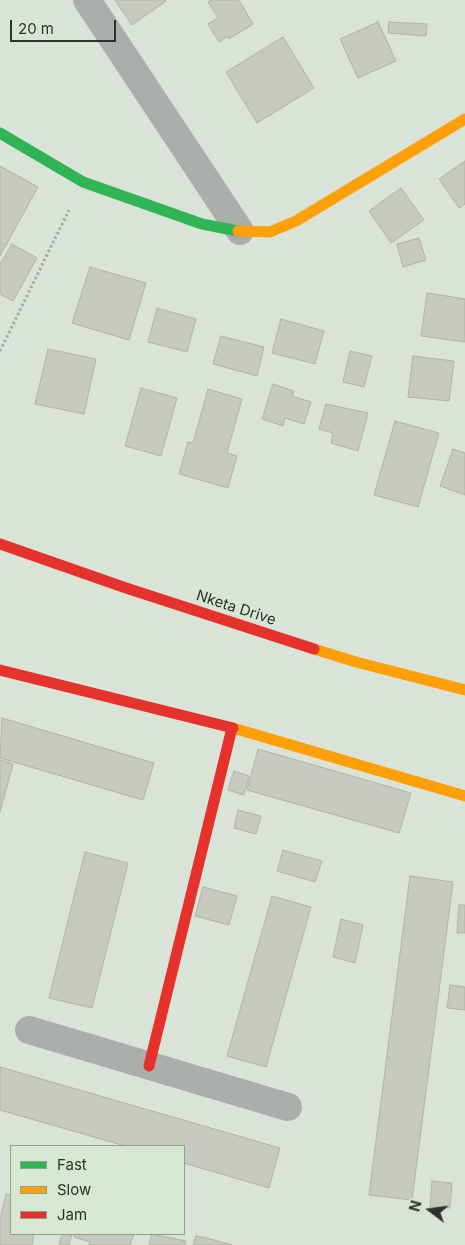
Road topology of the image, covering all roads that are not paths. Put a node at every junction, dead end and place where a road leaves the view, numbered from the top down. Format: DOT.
graph roads {
  1 [pos="87,0"];
  2 [pos="465,120"];
  3 [pos="0,133"];
  4 [pos="240,232"];
  5 [pos="0,544"];
  6 [pos="0,670"];
  7 [pos="465,690"];
  8 [pos="232,728"];
  9 [pos="465,796"];
  10 [pos="29,1030"];
  11 [pos="149,1066"];
  12 [pos="288,1107"];
  1 -- 4 [label="street"];
  2 -- 4 [label="street"];
  3 -- 4 [label="street"];
  5 -- 7 [label="street, Nketa Drive"];
  6 -- 8 [label="street"];
  8 -- 9 [label="street"];
  8 -- 11 [label="street"];
  10 -- 11 [label="street"];
  11 -- 12 [label="street"];
}
